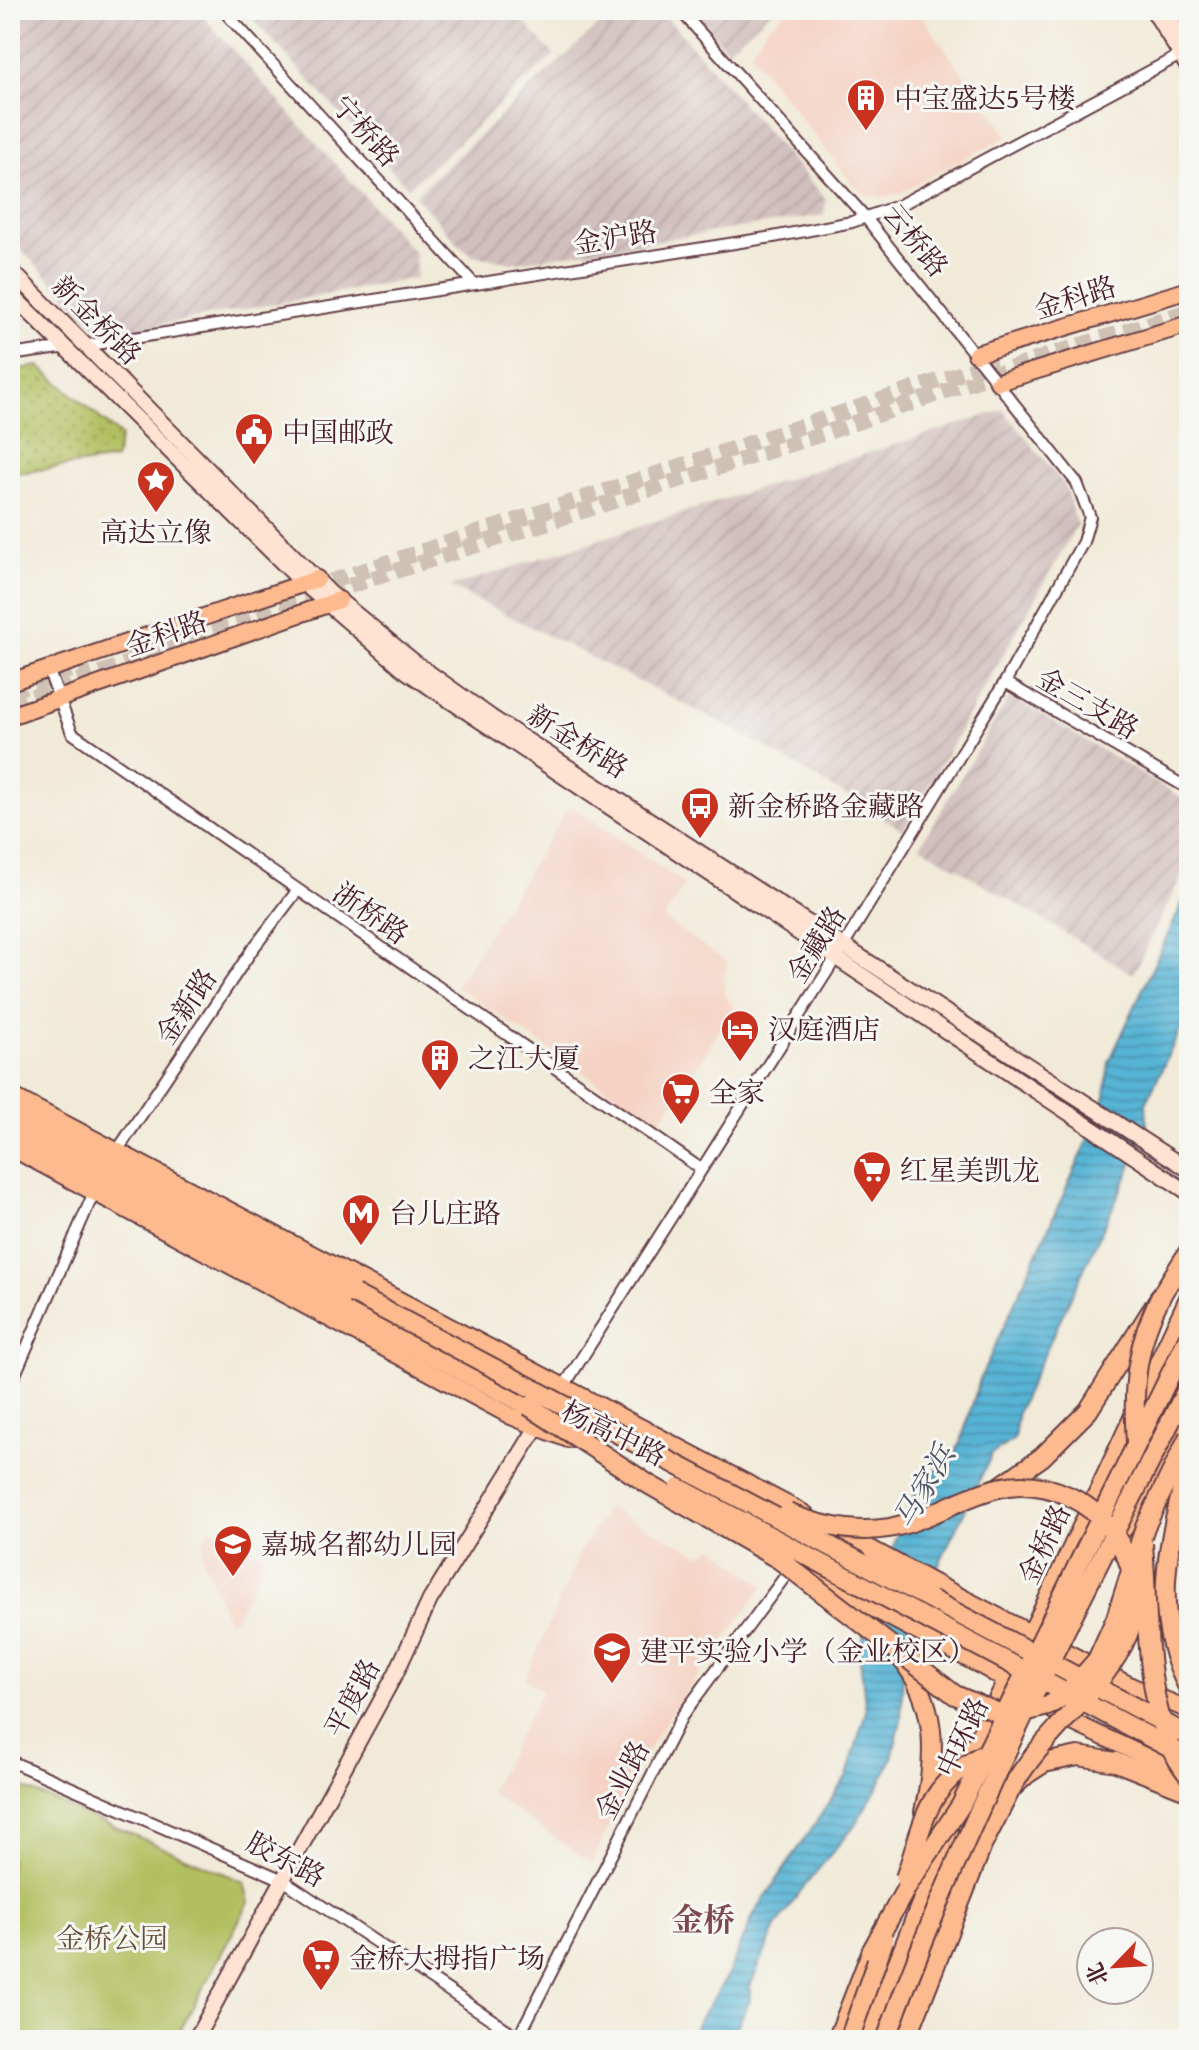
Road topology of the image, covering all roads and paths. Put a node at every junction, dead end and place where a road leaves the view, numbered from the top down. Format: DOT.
graph roads {
  1 [pos="223,10"];
  2 [pos="680,10"];
  3 [pos="1153,10"];
  4 [pos="1165,10"];
  5 [pos="1186,51"];
  6 [pos="1189,69"];
  7 [pos="866,218"];
  8 [pos="10,269"];
  9 [pos="474,284"];
  10 [pos="1189,290"];
  11 [pos="10,293"];
  12 [pos="1189,324"];
  13 [pos="85,345"];
  14 [pos="65,348"];
  15 [pos="976,354"];
  16 [pos="10,355"];
  17 [pos="998,382"];
  18 [pos="1090,517"];
  19 [pos="310,580"];
  20 [pos="333,603"];
  21 [pos="48,669"];
  22 [pos="10,682"];
  23 [pos="1005,682"];
  24 [pos="57,698"];
  25 [pos="10,716"];
  26 [pos="1189,789"];
  27 [pos="297,891"];
  28 [pos="840,952"];
  29 [pos="10,1095"];
  30 [pos="14,1119"];
  31 [pos="10,1147"];
  32 [pos="79,1147"];
  33 [pos="117,1151"];
  34 [pos="701,1169"];
  35 [pos="1189,1170"];
  36 [pos="163,1192"];
  37 [pos="1189,1193"];
  38 [pos="92,1196"];
  39 [pos="138,1214"];
  40 [pos="273,1236"];
  41 [pos="1189,1251"];
  42 [pos="276,1272"];
  43 [pos="1162,1294"];
  44 [pos="1189,1296"];
  45 [pos="350,1302"];
  46 [pos="1189,1336"];
  47 [pos="1189,1370"];
  48 [pos="1189,1385"];
  49 [pos="10,1386"];
  50 [pos="564,1386"];
  51 [pos="529,1406"];
  52 [pos="1189,1407"];
  53 [pos="537,1426"];
  54 [pos="609,1428"];
  55 [pos="1189,1436"];
  56 [pos="1189,1466"];
  57 [pos="998,1488"];
  58 [pos="1092,1503"];
  59 [pos="1117,1537"];
  60 [pos="797,1558"];
  61 [pos="1029,1633"];
  62 [pos="1046,1642"];
  63 [pos="893,1649"];
  64 [pos="1062,1650"];
  65 [pos="1004,1679"];
  66 [pos="1189,1689"];
  67 [pos="1029,1694"];
  68 [pos="1189,1710"];
  69 [pos="1189,1722"];
  70 [pos="1189,1736"];
  71 [pos="1189,1758"];
  72 [pos="10,1761"];
  73 [pos="1189,1776"];
  74 [pos="1011,1789"];
  75 [pos="1189,1791"];
  76 [pos="961,1805"];
  77 [pos="933,1812"];
  78 [pos="283,1880"];
  79 [pos="517,2038"];
  80 [pos="195,2040"];
  81 [pos="837,2040"];
  82 [pos="846,2040"];
  83 [pos="865,2040"];
  84 [pos="886,2040"];
  85 [pos="893,2040"];
  86 [pos="906,2040"];
  1 -- 9 [label="street, 宁桥路"];
  2 -- 7 [label="street, 云桥路"];
  3 -- 5 [label="street"];
  4 -- 5 [label="street"];
  5 -- 6 [label="street"];
  5 -- 7 [label="street, 金沪路"];
  7 -- 9 [label="street, 金沪路"];
  7 -- 15 [label="street, 云桥路"];
  8 -- 13 [label="street, 新金桥路"];
  9 -- 13 [label="street, 金沪路"];
  10 -- 15 [label="main road, 金科路"];
  11 -- 14 [label="street, 新金桥路"];
  12 -- 17 [label="main road, 金科路"];
  13 -- 14 [label="street, 金沪路"];
  13 -- 19 [label="street, 新金桥路"];
  14 -- 16 [label="street, 金沪路"];
  14 -- 19 [label="street, 新金桥路"];
  15 -- 17 [label="street, 云桥路"];
  17 -- 18 [label="street, 云桥路"];
  18 -- 23 [label="street, 金藏路"];
  19 -- 20 [label="street, 新金桥路"];
  19 -- 21 [label="main road, 金科路"];
  20 -- 24 [label="main road, 金科路"];
  20 -- 28 [label="street, 新金桥路"];
  21 -- 22 [label="main road, 金科路"];
  21 -- 24 [label="street, 浙桥路"];
  23 -- 26 [label="street, 金三支路"];
  23 -- 28 [label="street, 金藏路"];
  24 -- 25 [label="main road, 金科路"];
  24 -- 27 [label="street, 浙桥路"];
  27 -- 33 [label="street, 金新路"];
  27 -- 34 [label="street, 浙桥路"];
  28 -- 34 [label="street, 金藏路"];
  28 -- 35 [label="street, 新金桥路"];
  28 -- 37 [label="street, 新金桥路"];
  29 -- 32 [label="highway"];
  29 -- 33 [label="main road, 杨高中路"];
  30 -- 32 [label="highway, 杨高中路"];
  30 -- 42 [label="highway, 杨高中路"];
  31 -- 38 [label="main road, 杨高中路"];
  32 -- 36 [label="highway, 杨高中路"];
  33 -- 40 [label="main road, 杨高中路"];
  34 -- 50 [label="street, 金藏路"];
  36 -- 40 [label="highway"];
  36 -- 45 [label="highway, 杨高中路"];
  38 -- 39 [label="main road, 杨高中路"];
  38 -- 49 [label="street"];
  39 -- 42 [label="highway"];
  39 -- 53 [label="main road, 杨高中路"];
  40 -- 50 [label="main road, 杨高中路"];
  41 -- 43 [label="highway"];
  42 -- 45 [label="highway, 杨高中路"];
  43 -- 57 [label="highway, bridge"];
  43 -- 73 [label="highway, bridge"];
  44 -- 58 [label="main road, 金桥路"];
  45 -- 51 [label="highway, 杨高中路"];
  45 -- 54 [label="highway, 杨高中路, bridge"];
  46 -- 76 [label="highway, 中环路, bridge"];
  47 -- 59 [label="main road"];
  48 -- 84 [label="highway, 中环路, bridge"];
  50 -- 53 [label="street, 平度路"];
  50 -- 61 [label="main road, 杨高中路, bridge"];
  51 -- 63 [label="highway, bridge"];
  51 -- 71 [label="highway, 杨高中路, bridge"];
  52 -- 59 [label="main road"];
  53 -- 60 [label="main road, 杨高中路"];
  53 -- 78 [label="street, 平度路"];
  54 -- 57 [label="highway, bridge"];
  54 -- 70 [label="highway, 杨高中路, bridge"];
  55 -- 63 [label="highway, bridge"];
  56 -- 66 [label="highway, bridge"];
  57 -- 74 [label="highway, bridge"];
  58 -- 61 [label="main road, 金桥路"];
  58 -- 62 [label="main road"];
  59 -- 64 [label="main road"];
  60 -- 65 [label="main road, 杨高中路"];
  60 -- 79 [label="street, 金业路"];
  61 -- 62 [label="main road, 杨高中路"];
  61 -- 65 [label="main road, 金桥路"];
  61 -- 67 [label="main road"];
  62 -- 64 [label="main road, 杨高中路"];
  62 -- 67 [label="main road"];
  63 -- 77 [label="highway, bridge"];
  64 -- 67 [label="main road"];
  64 -- 68 [label="main road, 杨高中路"];
  65 -- 67 [label="main road, 杨高中路"];
  65 -- 77 [label="main road, 金桥路"];
  67 -- 73 [label="main road, 杨高中路"];
  67 -- 85 [label="main road"];
  69 -- 77 [label="highway, bridge"];
  72 -- 78 [label="street, 胶东路"];
  74 -- 75 [label="highway"];
  74 -- 86 [label="highway"];
  76 -- 81 [label="highway, bridge"];
  76 -- 83 [label="highway, 中环路, bridge"];
  77 -- 82 [label="highway, bridge"];
  77 -- 83 [label="main road, 金桥路"];
  78 -- 79 [label="street, 胶东路"];
  78 -- 80 [label="street, 平度路"];
}
